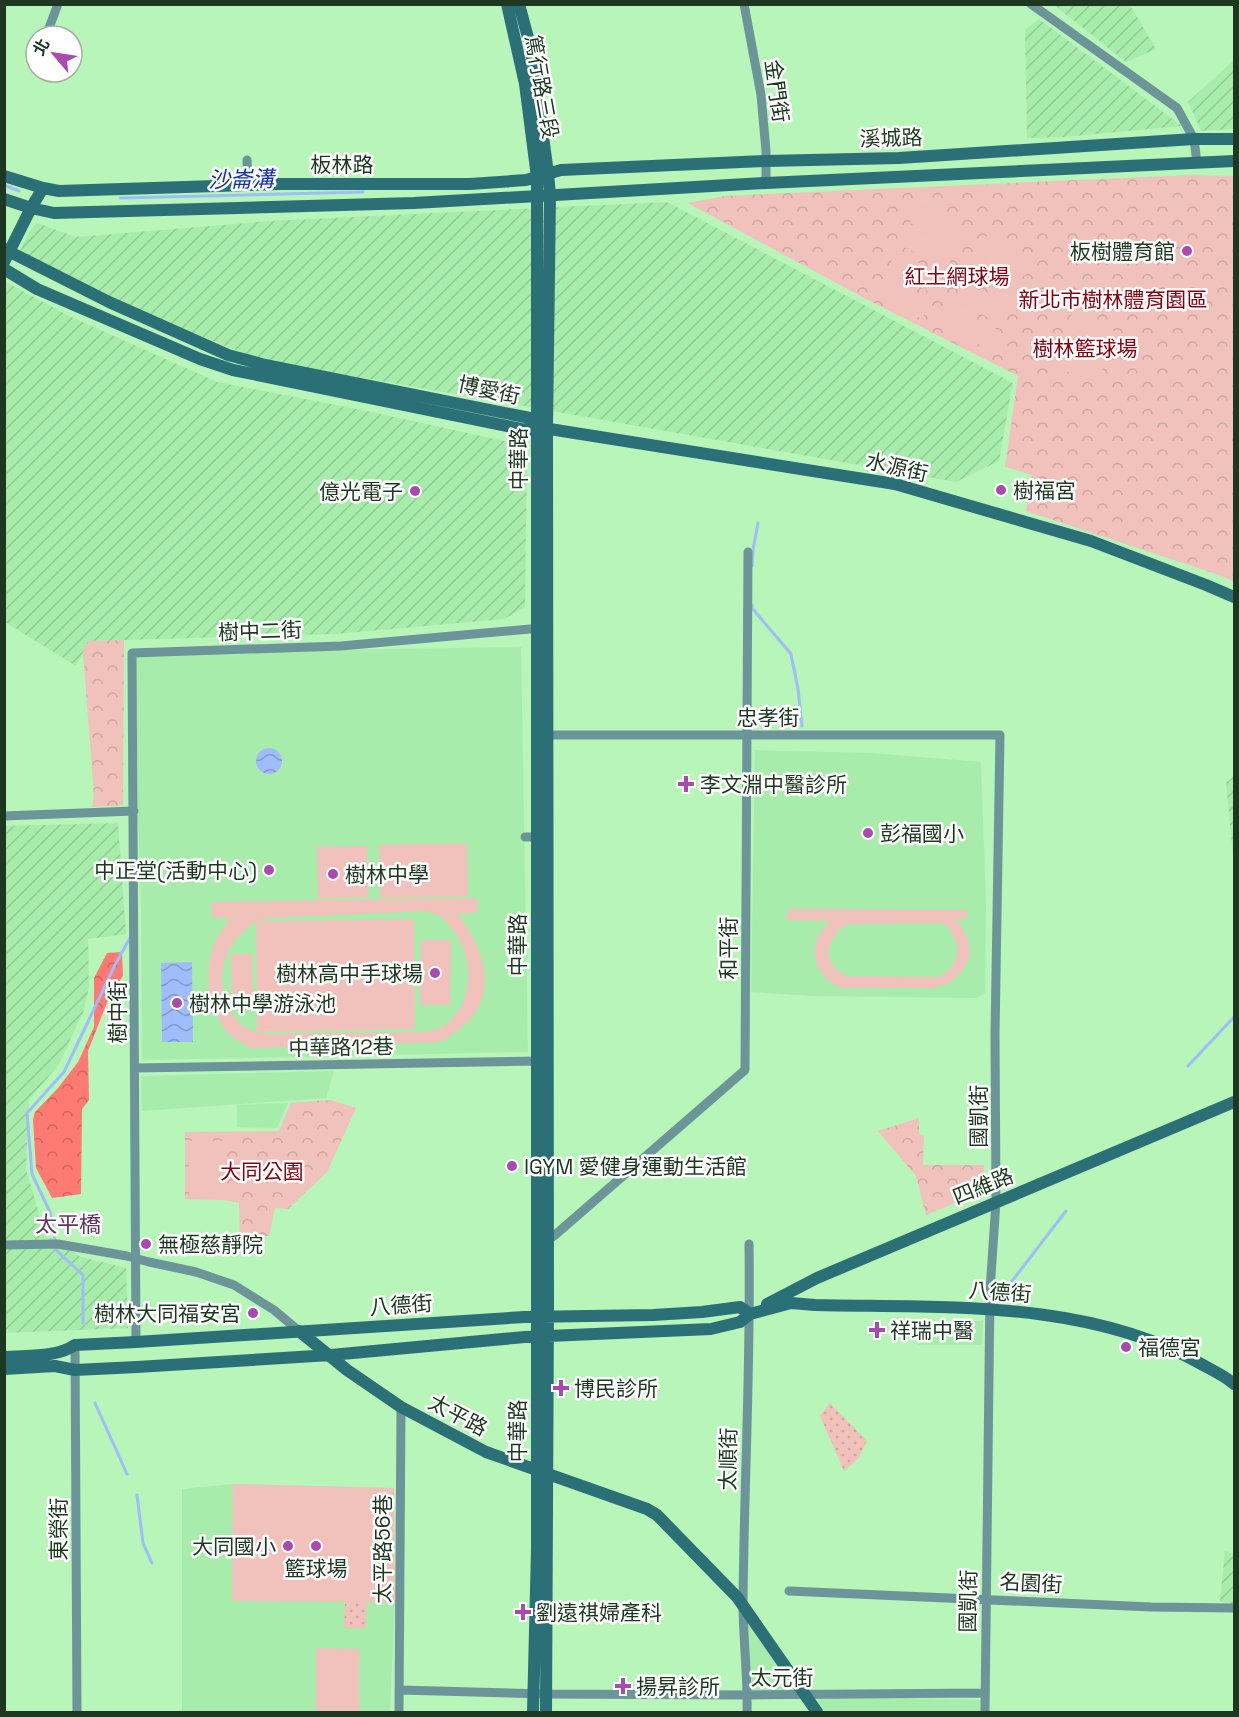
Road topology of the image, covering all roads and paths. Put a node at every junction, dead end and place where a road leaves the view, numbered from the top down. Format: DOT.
graph roads {
  1 [pos="58,4"];
  2 [pos="507,4"];
  3 [pos="519,4"];
  4 [pos="744,4"];
  5 [pos="1031,4"];
  6 [pos="50,24"];
  7 [pos="1194,139"];
  8 [pos="1234,139"];
  9 [pos="247,160"];
  10 [pos="766,161"];
  11 [pos="1234,161"];
  12 [pos="1197,163"];
  13 [pos="543,175"];
  14 [pos="4,176"];
  15 [pos="766,183"];
  16 [pos="248,185"];
  17 [pos="43,188"];
  18 [pos="543,195"];
  19 [pos="4,199"];
  20 [pos="31,208"];
  21 [pos="6,255"];
  22 [pos="4,269"];
  23 [pos="542,428"];
  24 [pos="748,552"];
  25 [pos="1234,597"];
  26 [pos="542,628"];
  27 [pos="542,735"];
  28 [pos="747,735"];
  29 [pos="1000,735"];
  30 [pos="134,811"];
  31 [pos="4,816"];
  32 [pos="542,1061"];
  33 [pos="135,1068"];
  34 [pos="1234,1102"];
  35 [pos="996,1202"];
  36 [pos="542,1242"];
  37 [pos="749,1244"];
  38 [pos="4,1245"];
  39 [pos="136,1259"];
  40 [pos="990,1310"];
  41 [pos="750,1314"];
  42 [pos="542,1317"];
  43 [pos="299,1331"];
  44 [pos="542,1336"];
  45 [pos="136,1342"];
  46 [pos="75,1345"];
  47 [pos="331,1355"];
  48 [pos="4,1357"];
  49 [pos="55,1360"];
  50 [pos="4,1369"];
  51 [pos="75,1370"];
  52 [pos="1234,1384"];
  53 [pos="401,1407"];
  54 [pos="542,1473"];
  55 [pos="789,1591"];
  56 [pos="986,1599"];
  57 [pos="743,1606"];
  58 [pos="1234,1608"];
  59 [pos="400,1690"];
  60 [pos="985,1693"];
  61 [pos="540,1694"];
  62 [pos="747,1695"];
  63 [pos="804,1695"];
  64 [pos="77,1713"];
  65 [pos="399,1713"];
  66 [pos="532,1713"];
  67 [pos="546,1713"];
  68 [pos="747,1713"];
  69 [pos="817,1713"];
  70 [pos="985,1713"];
  1 -- 6 [label="street"];
  2 -- 13 [label="street, 篤行路三段"];
  3 -- 13 [label="street, 篤行路三段"];
  4 -- 10 [label="street, 金門街"];
  5 -- 7 [label="street"];
  7 -- 8 [label="street, 溪城路"];
  7 -- 10 [label="street, 溪城路"];
  7 -- 12 [label="street"];
  9 -- 16 [label="street"];
  10 -- 13 [label="street, 溪城路"];
  10 -- 15 [label="street, 金門街"];
  11 -- 12 [label="street, 溪城路"];
  12 -- 15 [label="street, 溪城路"];
  13 -- 16 [label="street, 板林路"];
  13 -- 18 [label="street, 中華路"];
  14 -- 17 [label="street, 板林路"];
  15 -- 18 [label="street, 溪城路"];
  16 -- 17 [label="street, 板林路"];
  17 -- 20 [label="street"];
  18 -- 20 [label="street, 板林路"];
  18 -- 23 [label="street, 中華路"];
  19 -- 20 [label="street"];
  20 -- 21 [label="street"];
  21 -- 23 [label="street, 博愛街"];
  22 -- 23 [label="street, 博愛街"];
  23 -- 25 [label="street, 水源街"];
  23 -- 26 [label="street, 中華路"];
  24 -- 28 [label="street, 和平街"];
  26 -- 27 [label="street, 中華路"];
  26 -- 30 [label="street, 樹中二街"];
  27 -- 28 [label="street, 忠孝街"];
  27 -- 32 [label="street, 中華路"];
  28 -- 29 [label="street, 忠孝街"];
  28 -- 36 [label="street, 和平街"];
  29 -- 35 [label="street, 國凱街"];
  30 -- 31 [label="street"];
  30 -- 33 [label="street, 樹中街"];
  32 -- 33 [label="street, 中華路12巷"];
  32 -- 36 [label="street, 中華路"];
  33 -- 39 [label="street, 樹中街"];
  34 -- 35 [label="street, 四維路"];
  35 -- 40 [label="street, 國凱街"];
  35 -- 41 [label="street, 四維路"];
  36 -- 42 [label="street, 中華路"];
  37 -- 41 [label="street, 太順街"];
  38 -- 39 [label="street, 太平路"];
  39 -- 43 [label="street, 太平路"];
  39 -- 45 [label="street, 樹中街"];
  40 -- 41 [label="street, 八德街"];
  40 -- 52 [label="street, 八德街"];
  40 -- 56 [label="street, 國凱街"];
  41 -- 42 [label="street, 八德街"];
  41 -- 44 [label="street, 八德街"];
  41 -- 57 [label="street, 太順街"];
  42 -- 43 [label="street, 八德街"];
  42 -- 44 [label="street, 中華路"];
  43 -- 45 [label="street, 八德街"];
  43 -- 47 [label="street, 太平路"];
  44 -- 47 [label="street, 八德街"];
  44 -- 54 [label="street, 中華路"];
  45 -- 46 [label="street, 八德街"];
  46 -- 49 [label="street, 八德街"];
  46 -- 51 [label="street, 東榮街"];
  47 -- 51 [label="street, 八德街"];
  47 -- 53 [label="street, 太平路"];
  48 -- 49 [label="street"];
  49 -- 50 [label="street"];
  49 -- 51 [label="street, 八德街"];
  51 -- 64 [label="street, 東榮街"];
  53 -- 54 [label="street, 太平路"];
  53 -- 59 [label="street, 太平路56巷"];
  54 -- 57 [label="street, 太平路"];
  54 -- 61 [label="street, 中華路"];
  55 -- 56 [label="street, 名園街"];
  56 -- 58 [label="street, 名園街"];
  56 -- 60 [label="street, 國凱街"];
  57 -- 62 [label="street, 太順街"];
  57 -- 63 [label="street, 太平路"];
  59 -- 61 [label="street, 太元街"];
  59 -- 65 [label="street, 太平路56巷"];
  60 -- 63 [label="street, 太元街"];
  60 -- 70 [label="street, 國凱街"];
  61 -- 62 [label="street, 太元街"];
  61 -- 66 [label="street, 中華路"];
  61 -- 67 [label="street, 中華路"];
  62 -- 63 [label="street, 太元街"];
  62 -- 68 [label="street"];
  63 -- 69 [label="street, 太平路"];
}
